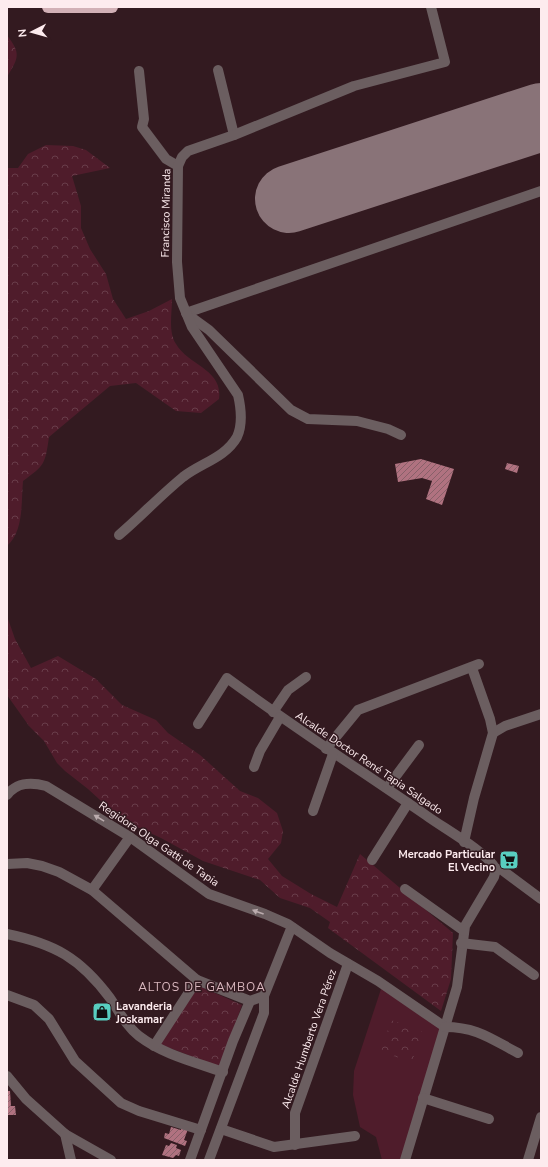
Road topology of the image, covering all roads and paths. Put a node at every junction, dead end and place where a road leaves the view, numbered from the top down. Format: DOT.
graph roads {
  1 [pos="48,7"];
  2 [pos="112,7"];
  3 [pos="431,7"];
  4 [pos="218,70"];
  5 [pos="139,71"];
  6 [pos="234,135"];
  7 [pos="178,166"];
  8 [pos="541,191"];
  9 [pos="186,313"];
  10 [pos="401,435"];
  11 [pos="119,535"];
  12 [pos="306,677"];
  13 [pos="541,714"];
  14 [pos="277,715"];
  15 [pos="198,724"];
  16 [pos="493,733"];
  17 [pos="419,745"];
  18 [pos="330,751"];
  19 [pos="254,767"];
  20 [pos="387,788"];
  21 [pos="7,795"];
  22 [pos="408,803"];
  23 [pos="313,811"];
  24 [pos="130,837"];
  25 [pos="464,842"];
  26 [pos="372,860"];
  27 [pos="7,864"];
  28 [pos="496,869"];
  29 [pos="405,889"];
  30 [pos="92,890"];
  31 [pos="541,899"];
  32 [pos="293,928"];
  33 [pos="464,931"];
  34 [pos="7,934"];
  35 [pos="461,943"];
  36 [pos="348,964"];
  37 [pos="534,975"];
  38 [pos="197,980"];
  39 [pos="7,995"];
  40 [pos="264,996"];
  41 [pos="250,1001"];
  42 [pos="445,1027"];
  43 [pos="154,1046"];
  44 [pos="518,1053"];
  45 [pos="223,1072"];
  46 [pos="7,1076"];
  47 [pos="423,1098"];
  48 [pos="541,1117"];
  49 [pos="489,1119"];
  50 [pos="221,1129"];
  51 [pos="201,1130"];
  52 [pos="65,1134"];
  53 [pos="355,1136"];
  54 [pos="294,1145"];
  55 [pos="71,1160"];
  56 [pos="111,1160"];
  57 [pos="190,1160"];
  58 [pos="209,1160"];
  59 [pos="405,1160"];
  60 [pos="528,1160"];
  1 -- 2 [label="highway"];
  3 -- 6 [label="street, Francisco Miranda"];
  4 -- 6 [label="street"];
  5 -- 7 [label="street"];
  6 -- 7 [label="street, Francisco Miranda"];
  7 -- 9 [label="street, Francisco Miranda"];
  8 -- 9 [label="street"];
  9 -- 10 [label="street"];
  9 -- 11 [label="street, Francisco Miranda"];
  12 -- 14 [label="street"];
  13 -- 16 [label="street"];
  14 -- 15 [label="street, Alcalde Doctor René Tapia Salgado"];
  14 -- 18 [label="street, Alcalde Doctor René Tapia Salgado"];
  14 -- 19 [label="street"];
  16 -- 18 [label="street"];
  16 -- 25 [label="street"];
  17 -- 20 [label="street"];
  18 -- 20 [label="street, Alcalde Doctor René Tapia Salgado"];
  18 -- 23 [label="street"];
  20 -- 22 [label="street, Alcalde Doctor René Tapia Salgado"];
  24 -- 21 [label="street, Regidora Olga Gatti de Tapia, one-way"];
  22 -- 25 [label="street, Alcalde Doctor René Tapia Salgado"];
  22 -- 26 [label="street"];
  24 -- 30 [label="street"];
  32 -- 24 [label="street, Regidora Olga Gatti de Tapia, one-way"];
  25 -- 28 [label="street, Alcalde Doctor René Tapia Salgado"];
  27 -- 30 [label="street"];
  28 -- 31 [label="street, Alcalde Doctor René Tapia Salgado"];
  28 -- 33 [label="street"];
  29 -- 33 [label="street"];
  30 -- 38 [label="street"];
  32 -- 36 [label="street, Regidora Olga Gatti de Tapia"];
  32 -- 40 [label="street"];
  33 -- 35 [label="street"];
  34 -- 43 [label="street"];
  35 -- 37 [label="street"];
  35 -- 42 [label="street"];
  36 -- 42 [label="street, Regidora Olga Gatti de Tapia"];
  36 -- 54 [label="street, Alcalde Humberto Vera Pérez"];
  38 -- 41 [label="street"];
  38 -- 43 [label="street"];
  39 -- 51 [label="street"];
  40 -- 41 [label="street"];
  40 -- 50 [label="street"];
  41 -- 45 [label="street"];
  42 -- 44 [label="street"];
  42 -- 47 [label="street"];
  43 -- 45 [label="street"];
  45 -- 51 [label="street"];
  46 -- 52 [label="street"];
  47 -- 49 [label="street"];
  47 -- 59 [label="street"];
  48 -- 60 [label="street"];
  50 -- 54 [label="street"];
  50 -- 58 [label="street"];
  51 -- 57 [label="street"];
  52 -- 55 [label="street"];
  52 -- 56 [label="street"];
  53 -- 54 [label="street"];
}
